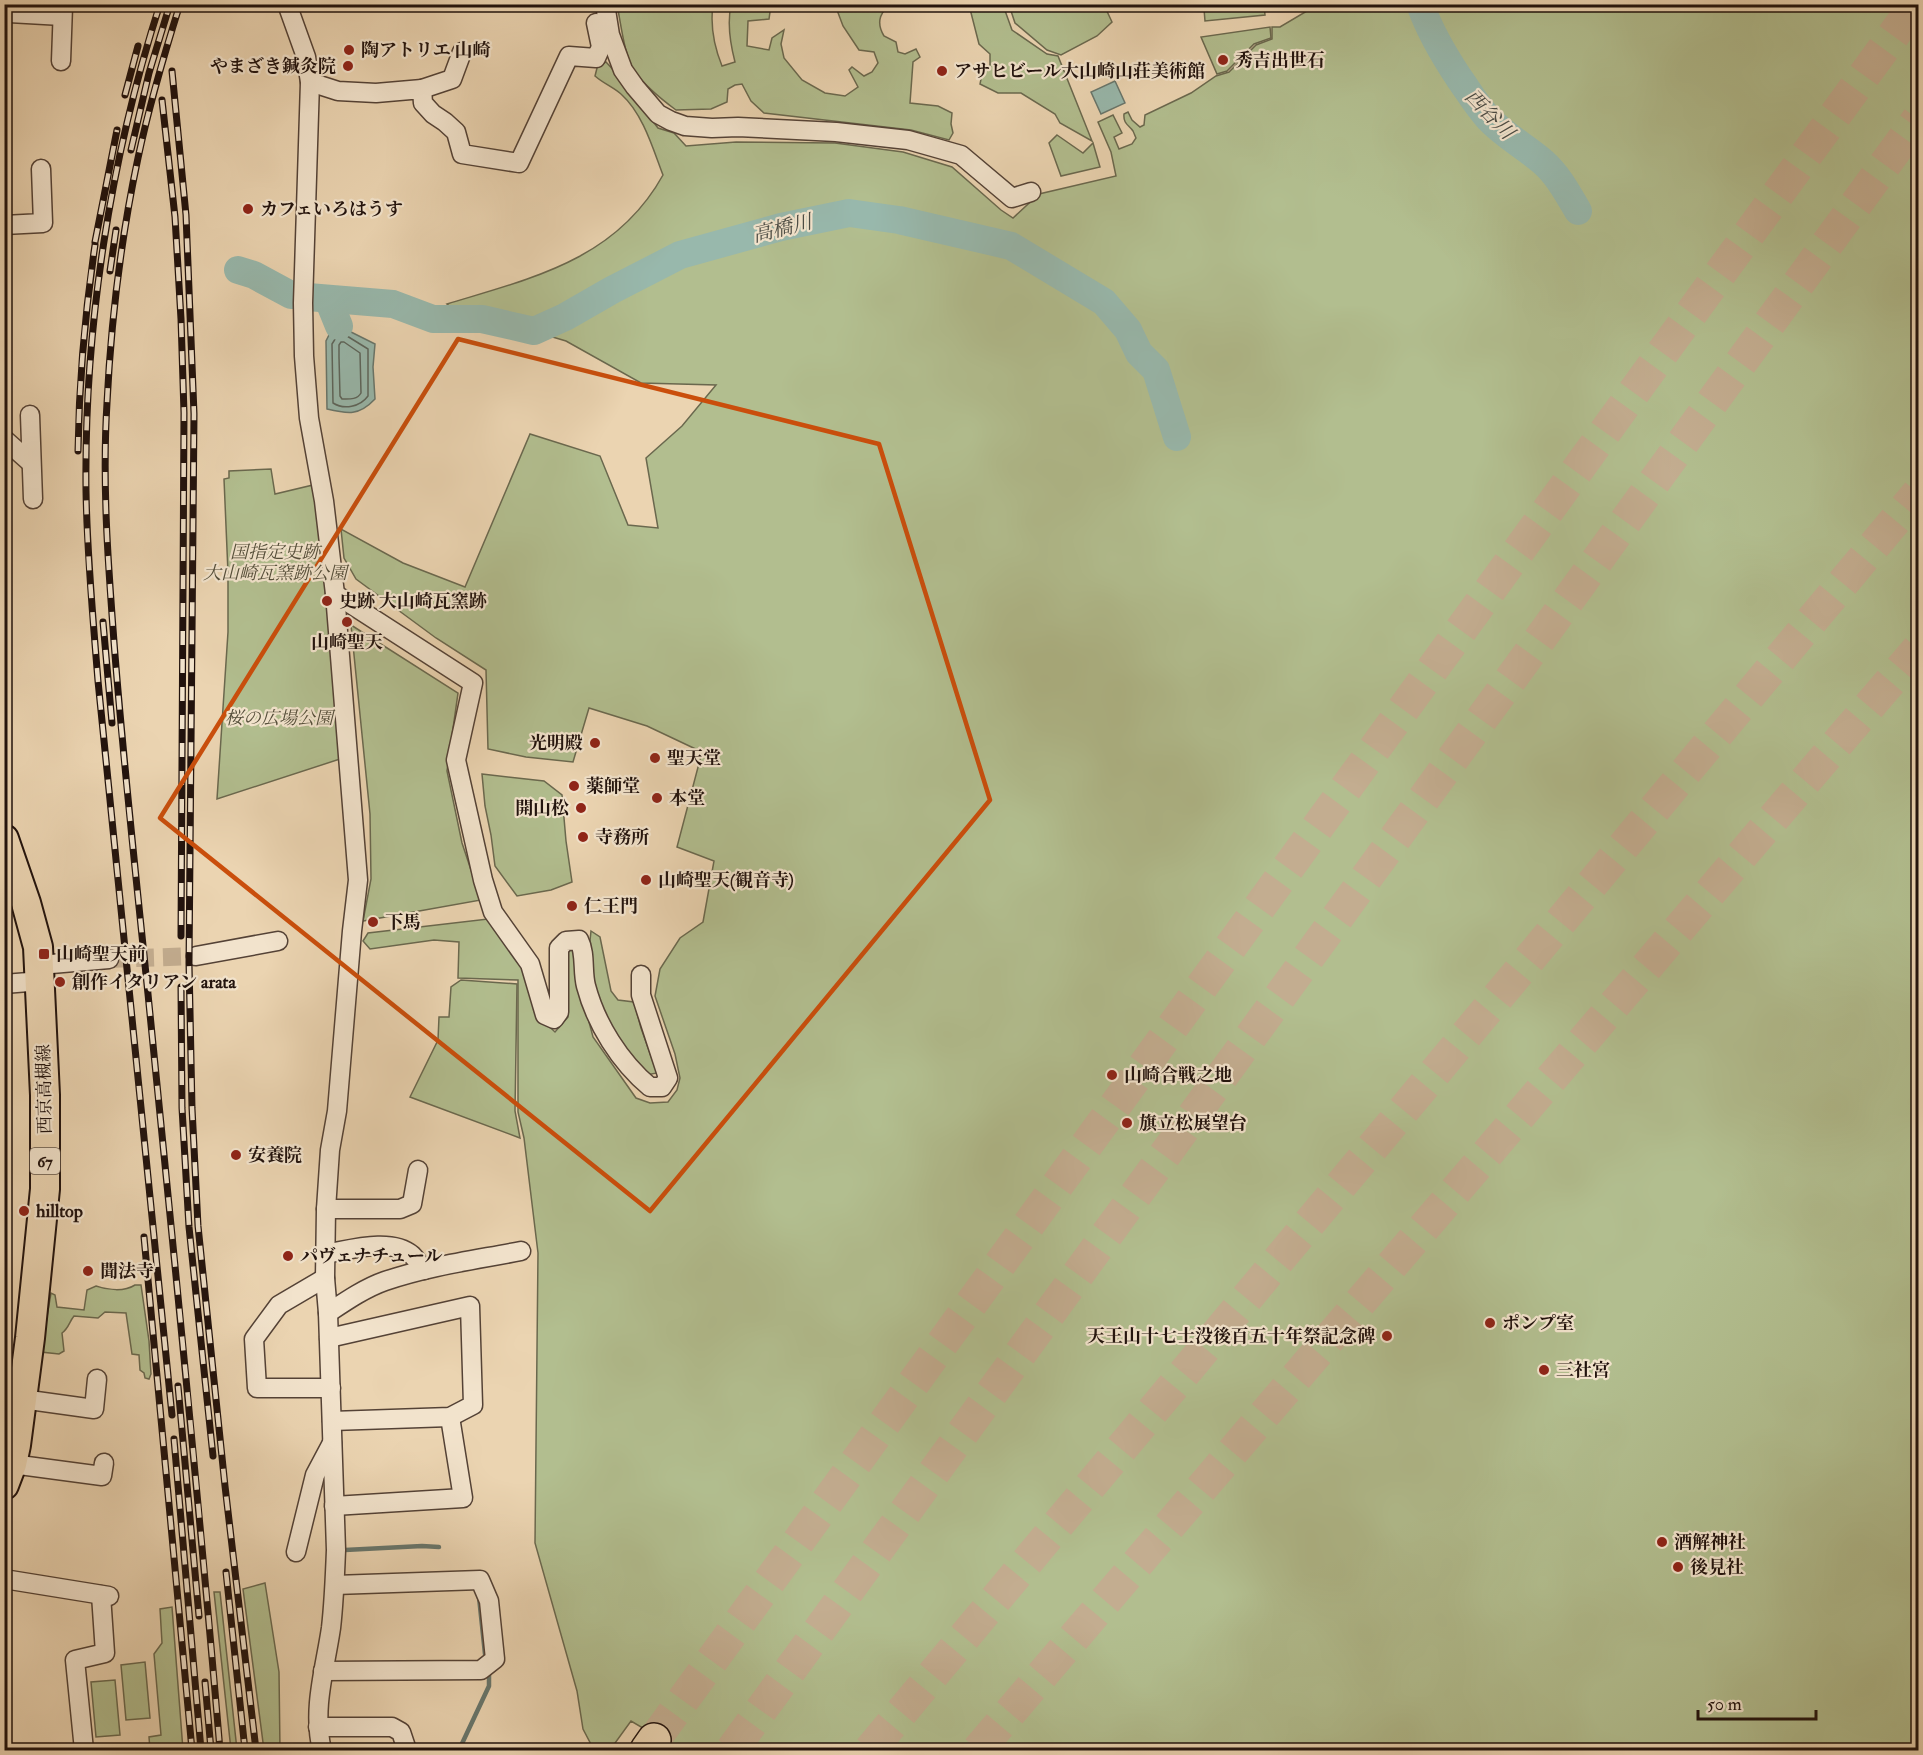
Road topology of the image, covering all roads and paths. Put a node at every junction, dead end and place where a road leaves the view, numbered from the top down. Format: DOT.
graph roads {
  1 [pos="286,4"];
  2 [pos="605,5"];
  3 [pos="62,10"];
  4 [pos="4,11"];
  5 [pos="462,52"];
  6 [pos="61,61"];
  7 [pos="310,82"];
  8 [pos="422,89"];
  9 [pos="41,169"];
  10 [pos="1031,192"];
  11 [pos="4,225"];
  12 [pos="30,415"];
  13 [pos="4,439"];
  14 [pos="31,463"];
  15 [pos="33,499"];
  16 [pos="335,594"];
  17 [pos="6,851"];
  18 [pos="278,941"];
  19 [pos="196,956"];
  20 [pos="109,959"];
  21 [pos="40,973"];
  22 [pos="641,975"];
  23 [pos="4,984"];
  24 [pos="418,1170"];
  25 [pos="326,1209"];
  26 [pos="521,1251"];
  27 [pos="324,1254"];
  28 [pos="424,1270"];
  29 [pos="325,1278"];
  30 [pos="328,1313"];
  31 [pos="329,1338"];
  32 [pos="97,1379"];
  33 [pos="331,1388"];
  34 [pos="22,1399"];
  35 [pos="450,1417"];
  36 [pos="332,1420"];
  37 [pos="332,1442"];
  38 [pos="9,1459"];
  39 [pos="104,1463"];
  40 [pos="334,1506"];
  41 [pos="296,1552"];
  42 [pos="4,1579"];
  43 [pos="335,1585"];
  44 [pos="323,1671"];
  45 [pos="318,1727"];
  46 [pos="84,1750"];
  47 [pos="322,1750"];
  48 [pos="407,1750"];
  1 -- 7 [label="street"];
  2 -- 8 [label="street"];
  2 -- 10 [label="street"];
  3 -- 4 [label="street"];
  3 -- 6 [label="street"];
  5 -- 8 [label="street"];
  7 -- 8 [label="street"];
  7 -- 16 [label="street"];
  9 -- 11 [label="street"];
  12 -- 14 [label="street"];
  13 -- 14 [label="street"];
  14 -- 15 [label="street"];
  16 -- 22 [label="street"];
  16 -- 25 [label="street"];
  17 -- 21 [label="main road, 西京高槻線 / 67"];
  18 -- 19 [label="street"];
  20 -- 21 [label="street"];
  21 -- 23 [label="street"];
  21 -- 34 [label="main road, 西京高槻線 / 67"];
  24 -- 25 [label="street"];
  25 -- 27 [label="street"];
  26 -- 28 [label="street"];
  27 -- 28 [label="street"];
  27 -- 29 [label="street"];
  28 -- 30 [label="street"];
  29 -- 30 [label="street"];
  29 -- 33 [label="street"];
  30 -- 31 [label="street"];
  31 -- 33 [label="street"];
  31 -- 35 [label="street"];
  32 -- 34 [label="street"];
  33 -- 36 [label="street"];
  34 -- 38 [label="main road, 西京高槻線 / 67"];
  35 -- 36 [label="street"];
  35 -- 40 [label="street"];
  36 -- 37 [label="street"];
  37 -- 40 [label="street"];
  37 -- 41 [label="street"];
  38 -- 39 [label="street"];
  40 -- 43 [label="street"];
  42 -- 46 [label="street"];
  43 -- 44 [label="street"];
  43 -- 44 [label="street"];
  44 -- 45 [label="street"];
  45 -- 47 [label="street"];
  45 -- 48 [label="street"];
}
